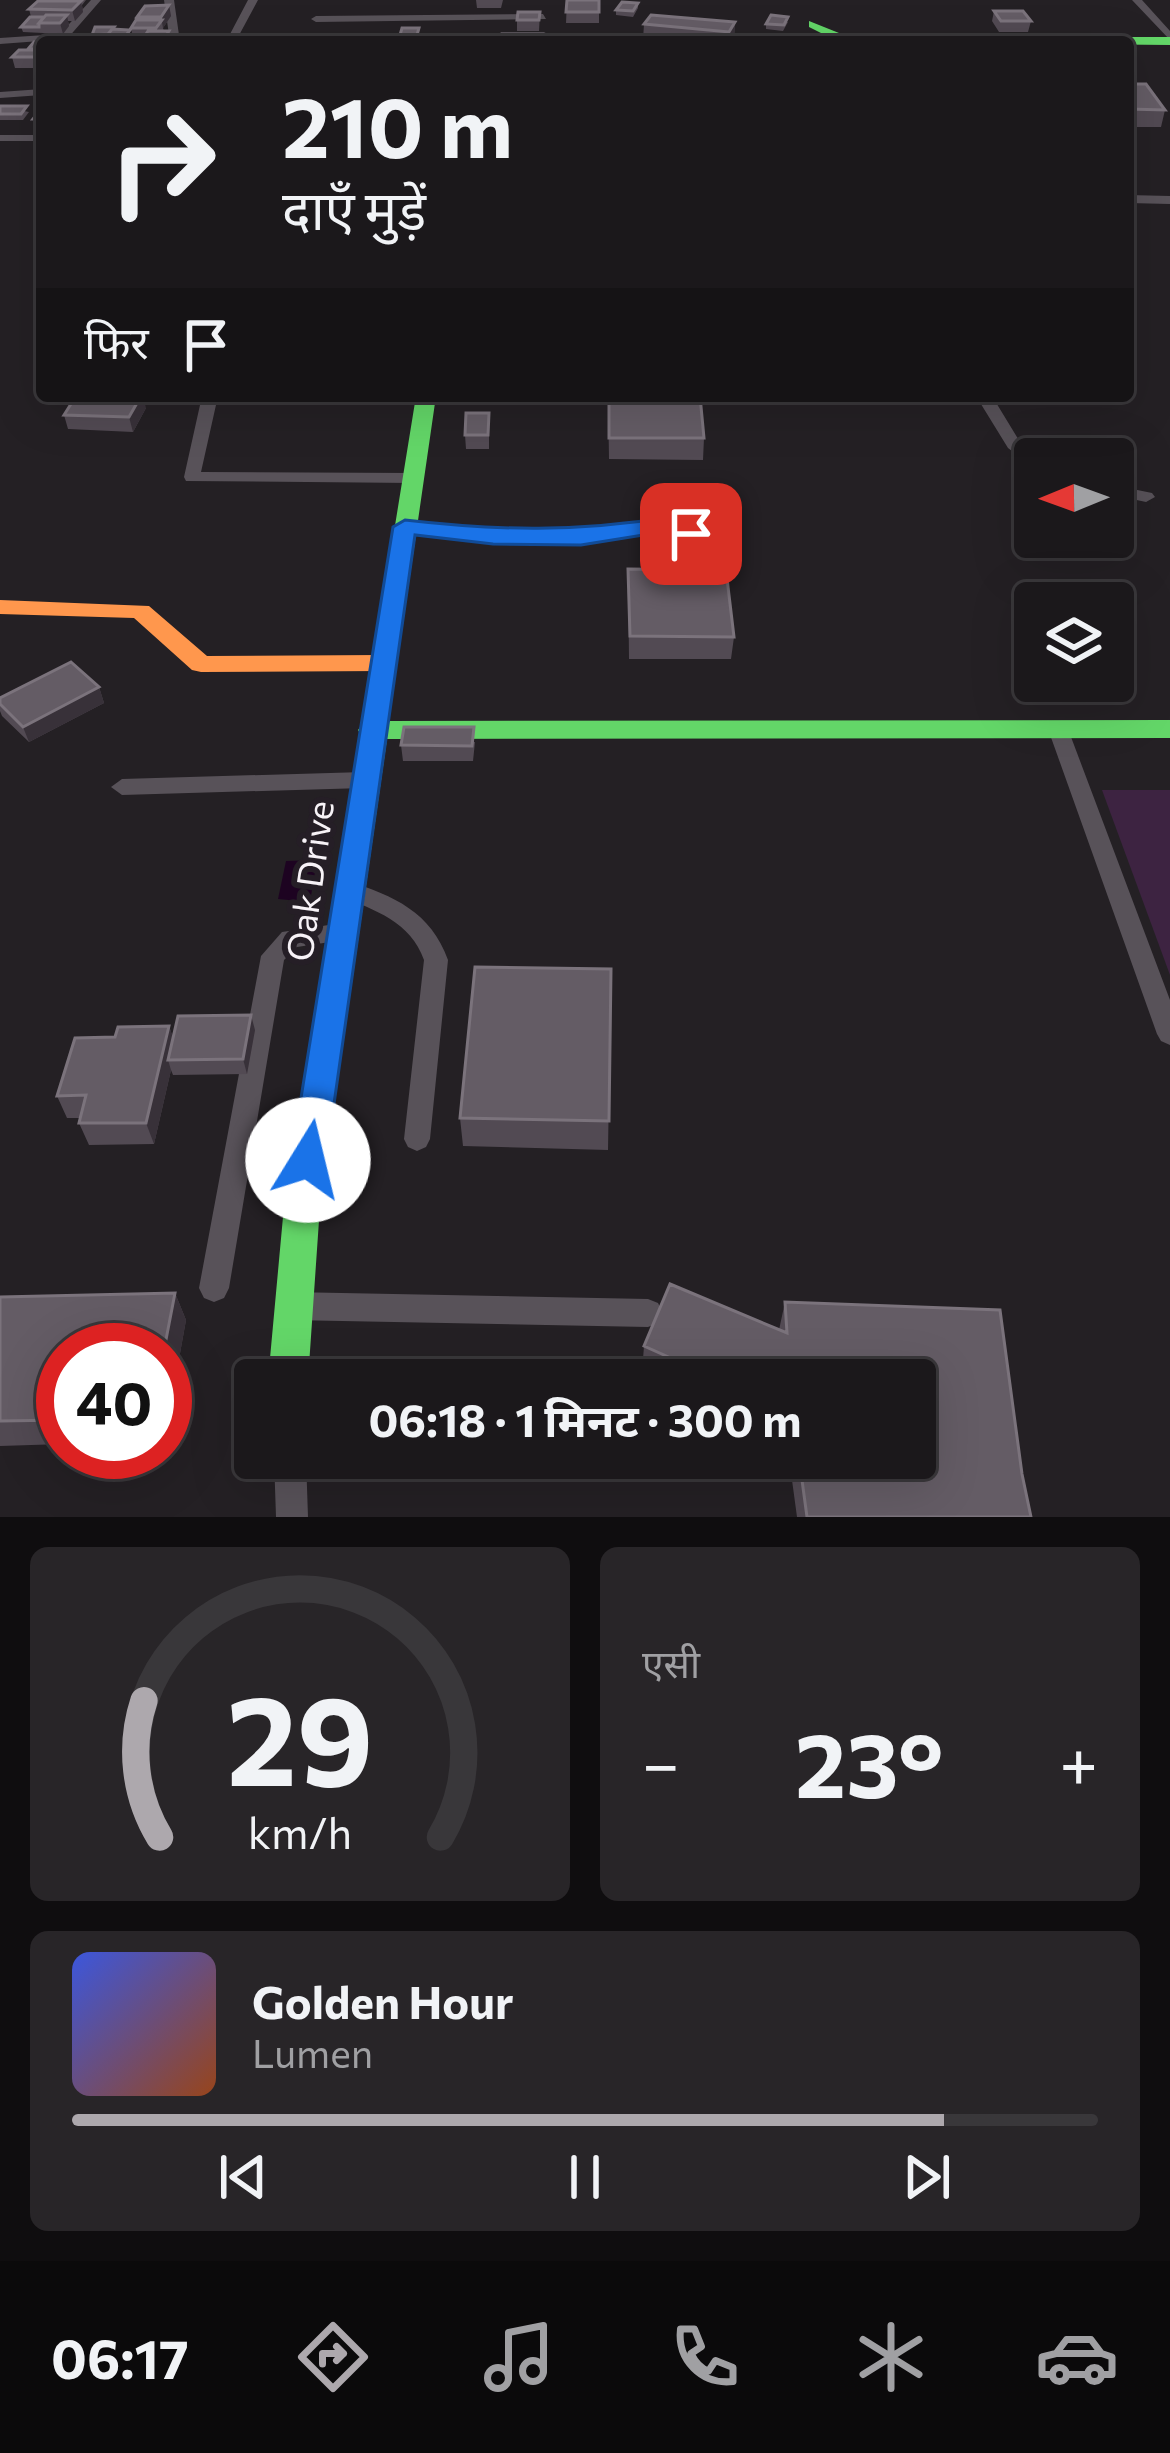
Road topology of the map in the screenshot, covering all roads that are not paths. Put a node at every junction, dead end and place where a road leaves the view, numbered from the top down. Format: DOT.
graph roads {
  1 [pos="96,0"];
  2 [pos="169,0"];
  3 [pos="182,0"];
  4 [pos="254,0"];
  5 [pos="325,0"];
  6 [pos="544,0"];
  7 [pos="1137,0"];
  8 [pos="543,17"];
  9 [pos="316,19"];
  10 [pos="813,24"];
  11 [pos="501,35"];
  12 [pos="64,36"];
  13 [pos="174,36"];
  14 [pos="185,36"];
  15 [pos="234,36"];
  16 [pos="309,36"];
  17 [pos="512,36"];
  18 [pos="544,36"];
  19 [pos="839,36"];
  20 [pos="36,39"];
  21 [pos="1134,39"];
  22 [pos="1170,39"];
  23 [pos="14,40"];
  24 [pos="0,41"];
  25 [pos="0,58"];
  26 [pos="36,92"];
  27 [pos="0,94"];
  28 [pos="0,138"];
  29 [pos="36,138"];
  30 [pos="1134,200"];
  31 [pos="1170,200"];
  32 [pos="209,402"];
  33 [pos="425,402"];
  34 [pos="988,402"];
  35 [pos="1014,445"];
  36 [pos="413,478"];
  37 [pos="1134,494"];
  38 [pos="1146,497"];
  39 [pos="405,527"];
  40 [pos="693,554"];
  41 [pos="0,607"];
  42 [pos="382,663"];
  43 [pos="1058,729"];
  44 [pos="1170,729"];
  45 [pos="371,730"];
  46 [pos="364,780"];
  47 [pos="122,787"];
  48 [pos="348,890"];
  49 [pos="342,932"];
  50 [pos="1170,1034"];
  51 [pos="417,1138"];
  52 [pos="214,1288"];
  53 [pos="290,1306"];
  54 [pos="648,1313"];
  55 [pos="289,1359"];
  56 [pos="291,1479"];
  57 [pos="292,1517"];
  1 -- 12 [label="street"];
  2 -- 13 [label="street"];
  3 -- 14 [label="street"];
  4 -- 15 [label="street"];
  5 -- 9 [label="street"];
  6 -- 8 [label="street"];
  7 -- 22 [label="street"];
  8 -- 9 [label="street"];
  8 -- 18 [label="street"];
  9 -- 16 [label="street"];
  10 -- 19 [label="street"];
  11 -- 17 [label="street"];
  20 -- 23 [label="street"];
  21 -- 22 [label="street"];
  23 -- 24 [label="street"];
  23 -- 25 [label="street"];
  26 -- 27 [label="street"];
  28 -- 29 [label="street"];
  30 -- 31 [label="street"];
  32 -- 36 [label="street"];
  33 -- 36 [label="street, Oak Drive"];
  34 -- 35 [label="street"];
  36 -- 39 [label="street, Oak Drive"];
  37 -- 38 [label="street"];
  39 -- 40 [label="street"];
  39 -- 42 [label="street, Oak Drive"];
  41 -- 42 [label="street"];
  42 -- 45 [label="street, Oak Drive"];
  43 -- 44 [label="street"];
  43 -- 45 [label="street"];
  43 -- 50 [label="street"];
  45 -- 46 [label="street, Oak Drive"];
  46 -- 47 [label="street"];
  46 -- 48 [label="street, Oak Drive"];
  48 -- 49 [label="street, Oak Drive"];
  48 -- 51 [label="street"];
  49 -- 52 [label="street"];
  49 -- 53 [label="street, Oak Drive"];
  53 -- 54 [label="street"];
  53 -- 55 [label="street, Oak Drive"];
  56 -- 57 [label="street"];
}
